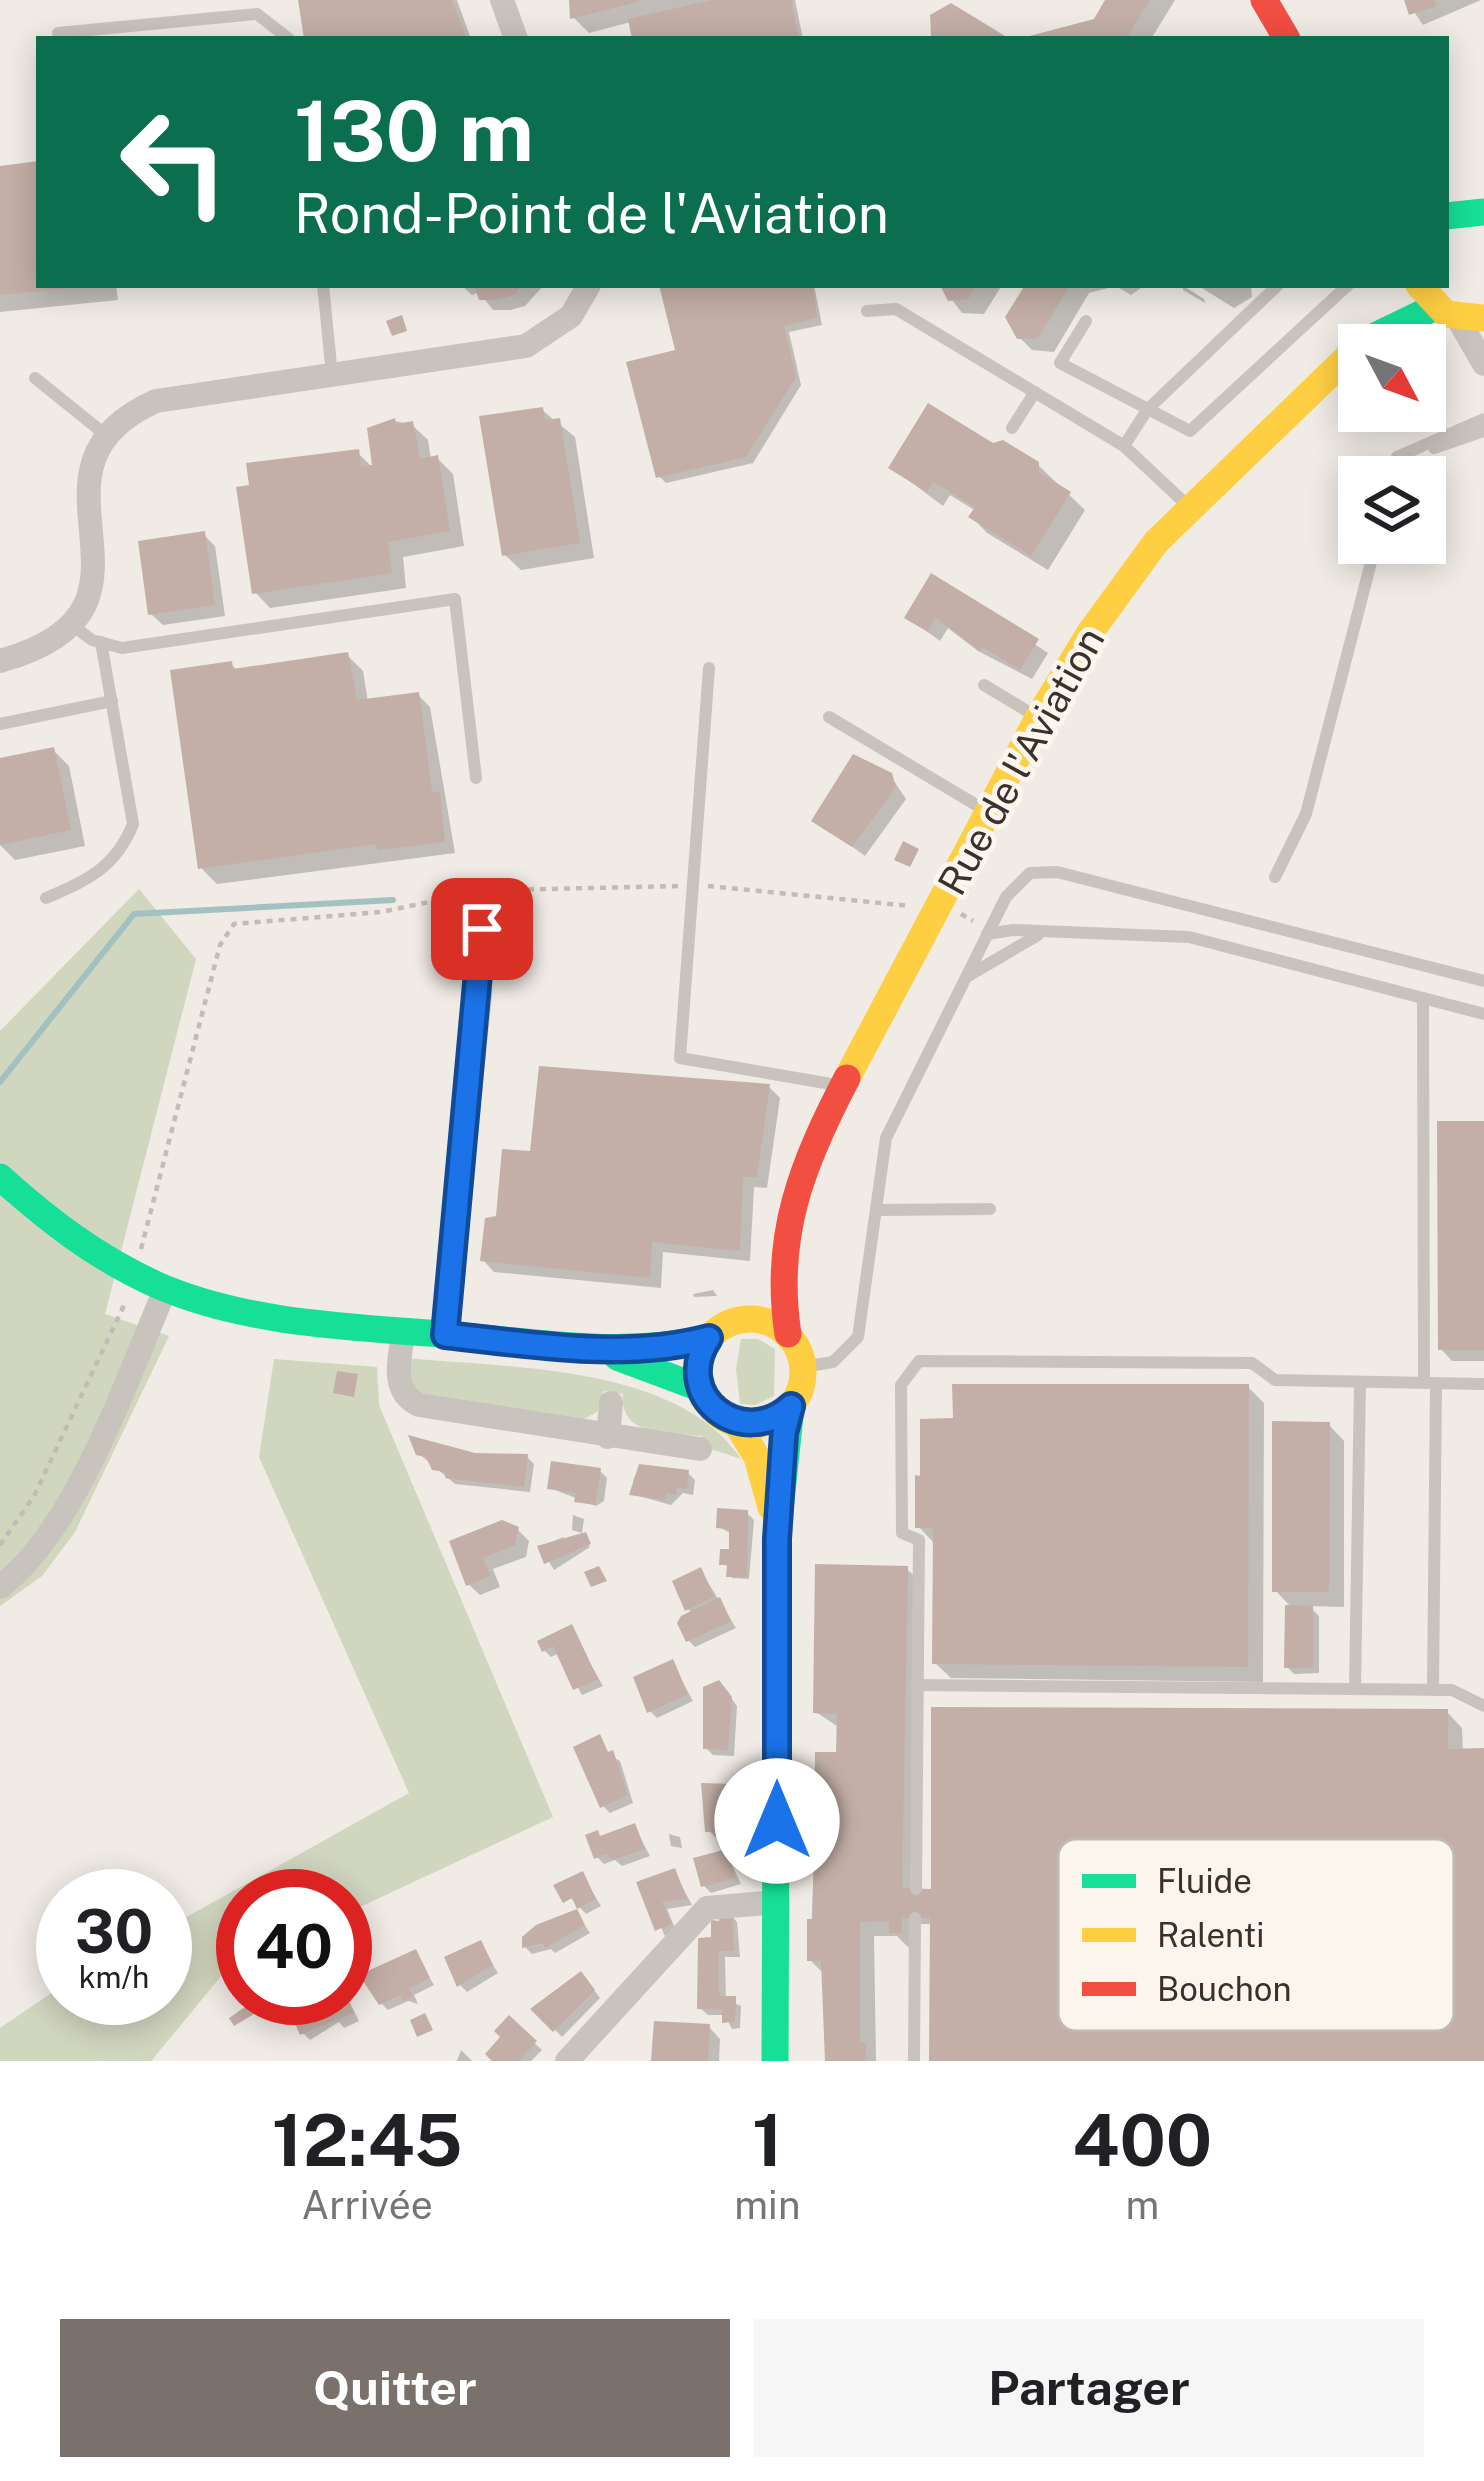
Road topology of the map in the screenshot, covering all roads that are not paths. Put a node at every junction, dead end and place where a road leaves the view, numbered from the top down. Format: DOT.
graph roads {
  1 [pos="502,0"];
  2 [pos="1264,0"];
  3 [pos="58,33"];
  4 [pos="286,36"];
  5 [pos="515,36"];
  6 [pos="1285,36"];
  7 [pos="323,288"];
  8 [pos="587,288"];
  9 [pos="1275,288"];
  10 [pos="1345,288"];
  11 [pos="1399,288"];
  12 [pos="1449,307"];
  13 [pos="867,311"];
  14 [pos="1086,321"];
  15 [pos="1375,324"];
  16 [pos="1409,324"];
  17 [pos="1484,364"];
  18 [pos="1338,366"];
  19 [pos="332,376"];
  20 [pos="35,378"];
  21 [pos="1035,392"];
  22 [pos="1148,410"];
  23 [pos="1484,419"];
  24 [pos="1012,428"];
  25 [pos="1484,431"];
  26 [pos="102,432"];
  27 [pos="1124,446"];
  28 [pos="1399,456"];
  29 [pos="1400,456"];
  30 [pos="1188,506"];
  31 [pos="1371,564"];
  32 [pos="72,626"];
  33 [pos="101,643"];
  34 [pos="0,661"];
  35 [pos="709,668"];
  36 [pos="984,685"];
  37 [pos="112,701"];
  38 [pos="829,716"];
  39 [pos="1038,718"];
  40 [pos="0,724"];
  41 [pos="476,778"];
  42 [pos="989,813"];
  43 [pos="1275,878"];
  44 [pos="482,891"];
  45 [pos="46,898"];
  46 [pos="987,934"];
  47 [pos="1039,935"];
  48 [pos="967,976"];
  49 [pos="1484,981"];
  50 [pos="1423,998"];
  51 [pos="1484,1014"];
  52 [pos="843,1086"];
  53 [pos="0,1177"];
  54 [pos="991,1209"];
  55 [pos="878,1210"];
  56 [pos="784,1244"];
  57 [pos="165,1290"];
  58 [pos="719,1330"];
  59 [pos="404,1331"];
  60 [pos="788,1334"];
  61 [pos="445,1335"];
  62 [pos="598,1350"];
  63 [pos="803,1367"];
  64 [pos="1360,1382"];
  65 [pos="1430,1383"];
  66 [pos="1484,1384"];
  67 [pos="700,1388"];
  68 [pos="611,1403"];
  69 [pos="791,1406"];
  70 [pos="736,1423"];
  71 [pos="608,1437"];
  72 [pos="700,1449"];
  73 [pos="777,1539"];
  74 [pos="0,1587"];
  75 [pos="916,1685"];
  76 [pos="1355,1689"];
  77 [pos="1432,1690"];
  78 [pos="1484,1706"];
  79 [pos="916,1889"];
  80 [pos="777,1902"];
  81 [pos="915,1918"];
  82 [pos="567,2061"];
  83 [pos="775,2061"];
  84 [pos="914,2061"];
  1 -- 5 [label="street"];
  2 -- 6 [label="street"];
  3 -- 4 [label="lane"];
  7 -- 19 [label="lane"];
  8 -- 19 [label="street"];
  9 -- 22 [label="lane"];
  10 -- 22 [label="lane"];
  11 -- 15 [label="street, Rue de l'Aviation"];
  12 -- 16 [label="street, Rue de l'Aviation"];
  12 -- 17 [label="street"];
  13 -- 21 [label="lane"];
  14 -- 22 [label="lane"];
  18 -- 30 [label="street, Rue de l'Aviation"];
  19 -- 26 [label="street"];
  20 -- 26 [label="lane"];
  21 -- 24 [label="lane"];
  21 -- 27 [label="lane"];
  22 -- 27 [label="lane"];
  23 -- 28 [label="lane"];
  25 -- 29 [label="lane"];
  26 -- 32 [label="street"];
  27 -- 30 [label="lane"];
  30 -- 39 [label="street, Rue de l'Aviation"];
  31 -- 43 [label="lane"];
  32 -- 33 [label="lane"];
  32 -- 34 [label="street"];
  33 -- 37 [label="lane"];
  33 -- 41 [label="lane"];
  35 -- 52 [label="lane"];
  36 -- 39 [label="lane"];
  37 -- 40 [label="lane"];
  37 -- 45 [label="lane"];
  38 -- 42 [label="lane"];
  39 -- 42 [label="street, Rue de l'Aviation"];
  42 -- 52 [label="street, Rue de l'Aviation"];
  44 -- 61 [label="street"];
  46 -- 47 [label="lane"];
  46 -- 48 [label="lane"];
  46 -- 49 [label="lane"];
  47 -- 48 [label="lane"];
  47 -- 50 [label="lane"];
  48 -- 55 [label="lane"];
  50 -- 51 [label="lane"];
  50 -- 65 [label="lane"];
  52 -- 56 [label="street, Rue de l'Aviation"];
  53 -- 57 [label="street"];
  54 -- 55 [label="lane"];
  55 -- 63 [label="lane"];
  56 -- 58 [label="street, Rue de l'Aviation"];
  56 -- 60 [label="street, Rue de l'Aviation"];
  57 -- 59 [label="street"];
  57 -- 74 [label="street"];
  58 -- 60 [label="street"];
  58 -- 62 [label="street"];
  58 -- 67 [label="street"];
  59 -- 61 [label="street"];
  59 -- 71 [label="street"];
  60 -- 63 [label="street"];
  61 -- 62 [label="street"];
  62 -- 67 [label="street"];
  63 -- 69 [label="street"];
  64 -- 65 [label="lane"];
  64 -- 75 [label="lane"];
  64 -- 76 [label="lane"];
  65 -- 66 [label="lane"];
  65 -- 77 [label="lane"];
  67 -- 70 [label="street"];
  68 -- 71 [label="street"];
  69 -- 70 [label="street"];
  69 -- 73 [label="street"];
  70 -- 73 [label="street"];
  71 -- 72 [label="street"];
  73 -- 80 [label="street"];
  75 -- 76 [label="lane"];
  75 -- 79 [label="lane"];
  76 -- 77 [label="lane"];
  77 -- 78 [label="lane"];
  80 -- 82 [label="street"];
  80 -- 83 [label="street"];
  81 -- 84 [label="lane"];
}
